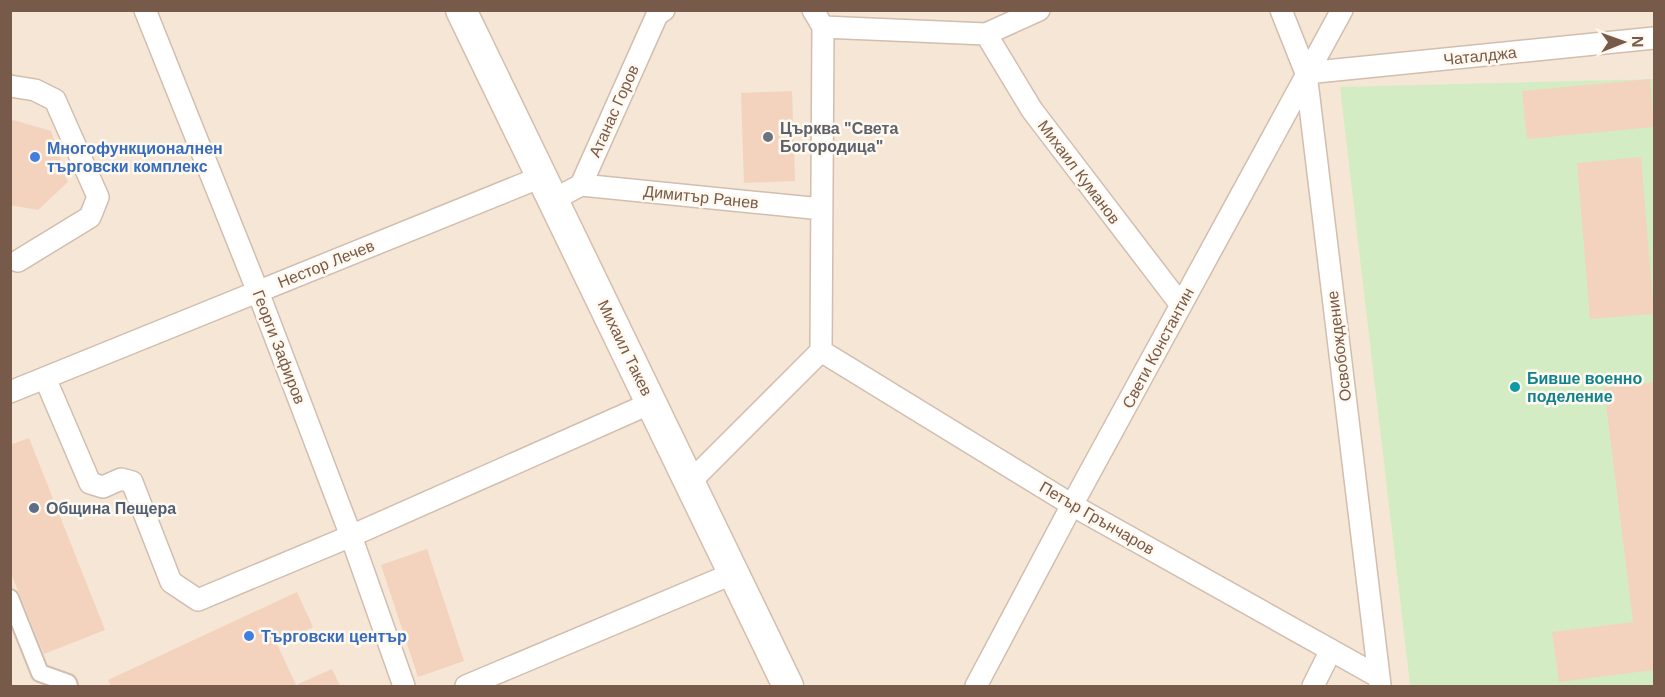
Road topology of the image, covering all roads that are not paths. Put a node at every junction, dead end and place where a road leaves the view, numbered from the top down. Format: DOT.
graph roads {
  1 [pos="461,10"];
  2 [pos="664,10"];
  3 [pos="1039,10"];
  4 [pos="1281,10"];
  5 [pos="1342,10"];
  6 [pos="152,13"];
  7 [pos="818,19"];
  8 [pos="986,34"];
  9 [pos="1654,38"];
  10 [pos="1306,74"];
  11 [pos="10,86"];
  12 [pos="581,185"];
  13 [pos="547,188"];
  14 [pos="822,210"];
  15 [pos="18,261"];
  16 [pos="258,292"];
  17 [pos="1181,305"];
  18 [pos="821,351"];
  19 [pos="45,378"];
  20 [pos="10,392"];
  21 [pos="651,404"];
  22 [pos="690,482"];
  23 [pos="1072,505"];
  24 [pos="351,536"];
  25 [pos="734,573"];
  26 [pos="10,598"];
  27 [pos="1331,650"];
  28 [pos="1379,682"];
  29 [pos="69,687"];
  30 [pos="404,687"];
  31 [pos="466,687"];
  32 [pos="788,687"];
  33 [pos="976,687"];
  34 [pos="1313,687"];
  1 -- 13 [label="main road, Михаил Такев"];
  2 -- 12 [label="street, Атанас Горов"];
  3 -- 8 [label="street"];
  4 -- 10 [label="street, Освобождение"];
  5 -- 10 [label="street, Свети Константин"];
  6 -- 16 [label="street, Георги Зафиров"];
  7 -- 8 [label="street"];
  7 -- 14 [label="street"];
  8 -- 17 [label="street, Михаил Куманов"];
  9 -- 10 [label="street, Чаталджа"];
  10 -- 17 [label="street, Свети Константин"];
  10 -- 28 [label="street, Освобождение"];
  11 -- 15 [label="street"];
  12 -- 13 [label="street"];
  12 -- 14 [label="street, Димитър Ранев"];
  13 -- 16 [label="street, Нестор Лечев"];
  13 -- 21 [label="main road, Михаил Такев"];
  14 -- 18 [label="street"];
  16 -- 19 [label="street, Нестор Лечев"];
  16 -- 24 [label="street, Георги Зафиров"];
  17 -- 23 [label="street, Свети Константин"];
  18 -- 22 [label="street"];
  18 -- 23 [label="street, Петър Грънчаров"];
  19 -- 20 [label="street, Нестор Лечев"];
  19 -- 24 [label="street"];
  21 -- 22 [label="main road, Михаил Такев"];
  21 -- 24 [label="street"];
  22 -- 25 [label="main road, Михаил Такев"];
  23 -- 27 [label="street, Петър Грънчаров"];
  23 -- 33 [label="street, Свети Константин"];
  24 -- 30 [label="street, Георги Зафиров"];
  25 -- 31 [label="street"];
  25 -- 32 [label="main road, Михаил Такев"];
  26 -- 29 [label="street"];
  27 -- 28 [label="street, Петър Грънчаров"];
  27 -- 34 [label="street"];
}
